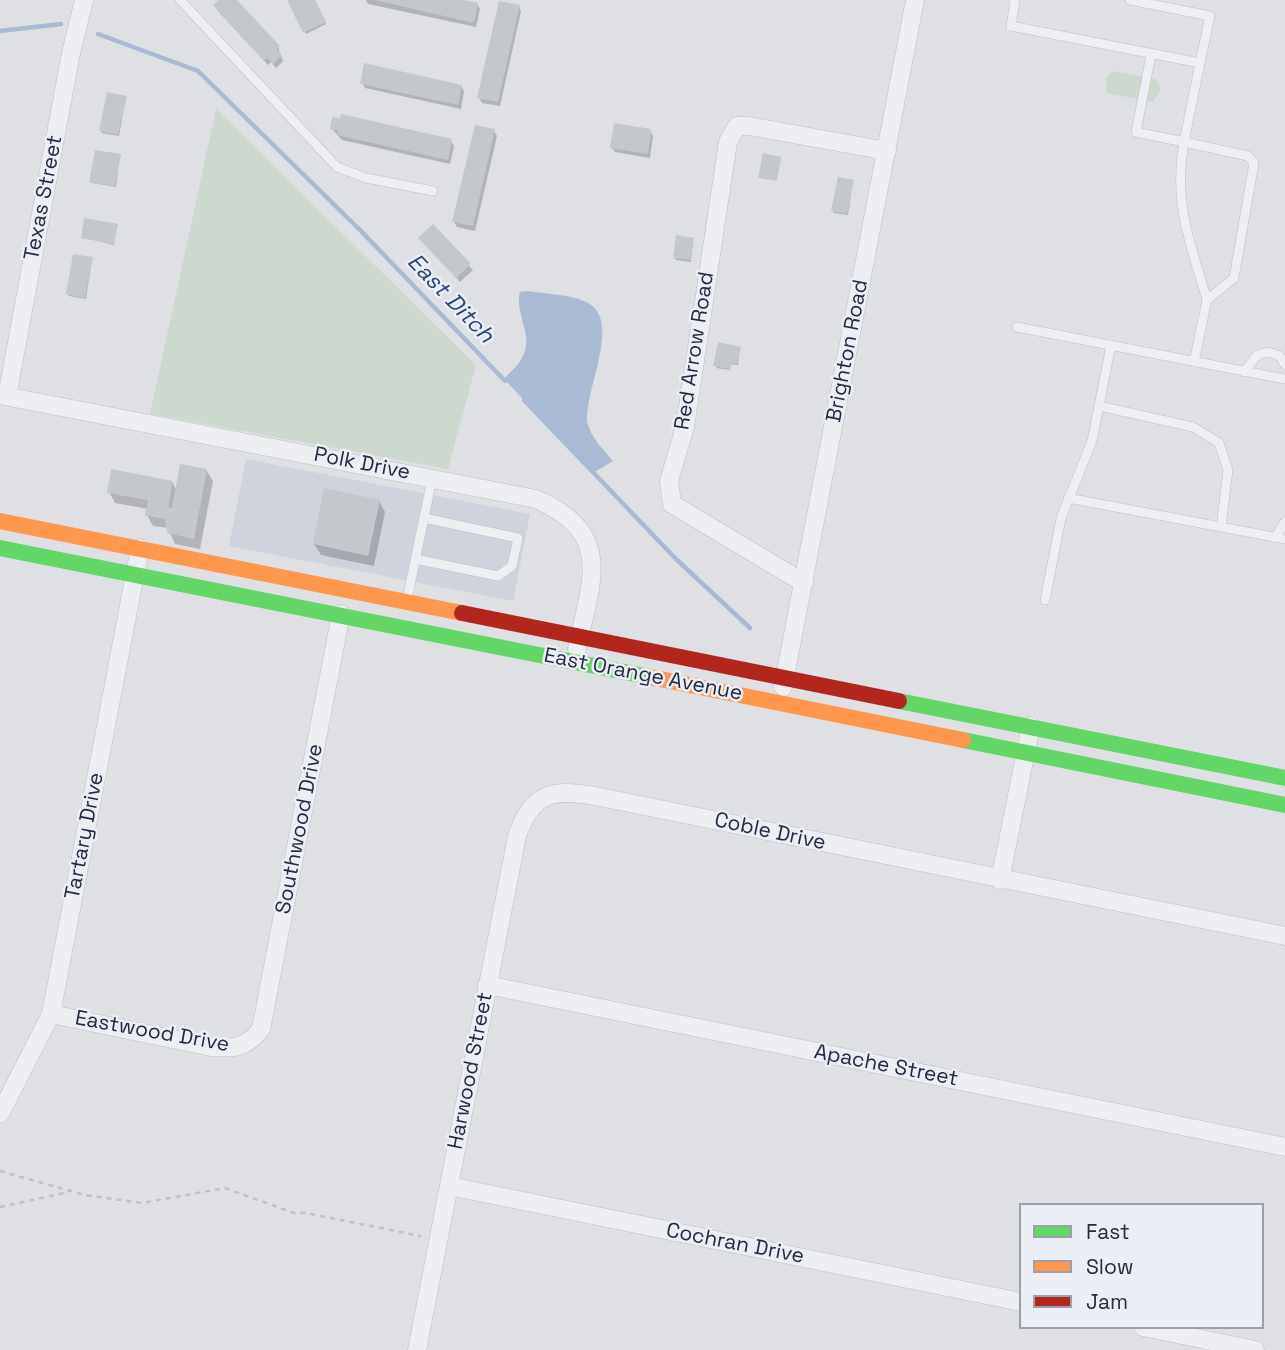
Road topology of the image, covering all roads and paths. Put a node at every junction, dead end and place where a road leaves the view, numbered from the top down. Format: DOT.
graph roads {
  1 [pos="84,0"];
  2 [pos="180,0"];
  3 [pos="915,0"];
  4 [pos="1015,0"];
  5 [pos="1130,0"];
  6 [pos="1151,55"];
  7 [pos="1200,64"];
  8 [pos="1184,142"];
  9 [pos="887,151"];
  10 [pos="433,191"];
  11 [pos="1207,300"];
  12 [pos="1017,327"];
  13 [pos="1111,345"];
  14 [pos="1194,362"];
  15 [pos="1285,365"];
  16 [pos="1244,372"];
  17 [pos="1285,379"];
  18 [pos="4,395"];
  19 [pos="1099,406"];
  20 [pos="433,477"];
  21 [pos="1068,498"];
  22 [pos="424,518"];
  23 [pos="0,521"];
  24 [pos="1285,522"];
  25 [pos="1221,527"];
  26 [pos="1280,538"];
  27 [pos="0,548"];
  28 [pos="140,548"];
  29 [pos="415,559"];
  30 [pos="135,574"];
  31 [pos="803,583"];
  32 [pos="407,600"];
  33 [pos="1045,600"];
  34 [pos="341,614"];
  35 [pos="580,635"];
  36 [pos="574,661"];
  37 [pos="785,676"];
  38 [pos="779,702"];
  39 [pos="1031,726"];
  40 [pos="1026,752"];
  41 [pos="1285,778"];
  42 [pos="539,799"];
  43 [pos="1285,805"];
  44 [pos="1000,880"];
  45 [pos="1285,936"];
  46 [pos="487,985"];
  47 [pos="51,1014"];
  48 [pos="252,1041"];
  49 [pos="0,1114"];
  50 [pos="1285,1147"];
  51 [pos="0,1171"];
  52 [pos="449,1186"];
  53 [pos="73,1192"];
  54 [pos="0,1207"];
  55 [pos="421,1236"];
  56 [pos="1019,1302"];
  57 [pos="1153,1329"];
  58 [pos="417,1350"];
  59 [pos="1254,1350"];
  1 -- 18 [label="street, Texas Street"];
  2 -- 10 [label="lane"];
  3 -- 9 [label="street, Brighton Road"];
  4 -- 6 [label="lane"];
  5 -- 7 [label="lane"];
  6 -- 7 [label="lane"];
  6 -- 8 [label="lane"];
  7 -- 8 [label="lane"];
  8 -- 11 [label="lane"];
  8 -- 11 [label="lane"];
  9 -- 31 [label="street, Brighton Road"];
  9 -- 31 [label="street, Red Arrow Road"];
  11 -- 14 [label="lane"];
  12 -- 13 [label="lane"];
  13 -- 14 [label="lane"];
  13 -- 19 [label="lane"];
  14 -- 16 [label="lane"];
  15 -- 16 [label="lane"];
  16 -- 17 [label="lane"];
  18 -- 20 [label="street, Polk Drive"];
  19 -- 21 [label="lane"];
  19 -- 25 [label="lane"];
  20 -- 22 [label="lane"];
  20 -- 35 [label="street, Polk Drive"];
  21 -- 25 [label="lane"];
  21 -- 33 [label="lane"];
  22 -- 29 [label="lane"];
  22 -- 29 [label="lane"];
  23 -- 28 [label="street, East Orange Avenue"];
  24 -- 26 [label="lane"];
  25 -- 26 [label="lane"];
  27 -- 30 [label="street, East Orange Avenue"];
  28 -- 30 [label="street, Tartary Drive"];
  28 -- 32 [label="street, East Orange Avenue"];
  29 -- 32 [label="lane"];
  30 -- 34 [label="street, East Orange Avenue"];
  30 -- 47 [label="street, Tartary Drive"];
  31 -- 37 [label="street, Brighton Road"];
  32 -- 35 [label="street, East Orange Avenue"];
  34 -- 36 [label="street, East Orange Avenue"];
  34 -- 48 [label="street, Southwood Drive"];
  35 -- 36 [label="street, Polk Drive"];
  35 -- 37 [label="street, East Orange Avenue"];
  36 -- 38 [label="street, East Orange Avenue"];
  37 -- 38 [label="street, Brighton Road"];
  37 -- 39 [label="street, East Orange Avenue"];
  38 -- 40 [label="street, East Orange Avenue"];
  39 -- 40 [label="street"];
  39 -- 41 [label="street, East Orange Avenue"];
  40 -- 43 [label="street, East Orange Avenue"];
  40 -- 44 [label="street"];
  42 -- 44 [label="street, Coble Drive"];
  42 -- 46 [label="street, Harwood Street"];
  44 -- 45 [label="street, Coble Drive"];
  46 -- 50 [label="street, Apache Street"];
  46 -- 52 [label="street, Harwood Street"];
  47 -- 48 [label="street, Eastwood Drive"];
  47 -- 49 [label="street, Tartary Drive"];
  51 -- 53 [label="path"];
  52 -- 56 [label="street, Cochran Drive"];
  52 -- 58 [label="street, Harwood Street"];
  53 -- 54 [label="path"];
  53 -- 55 [label="path"];
  57 -- 59 [label="street"];
}
